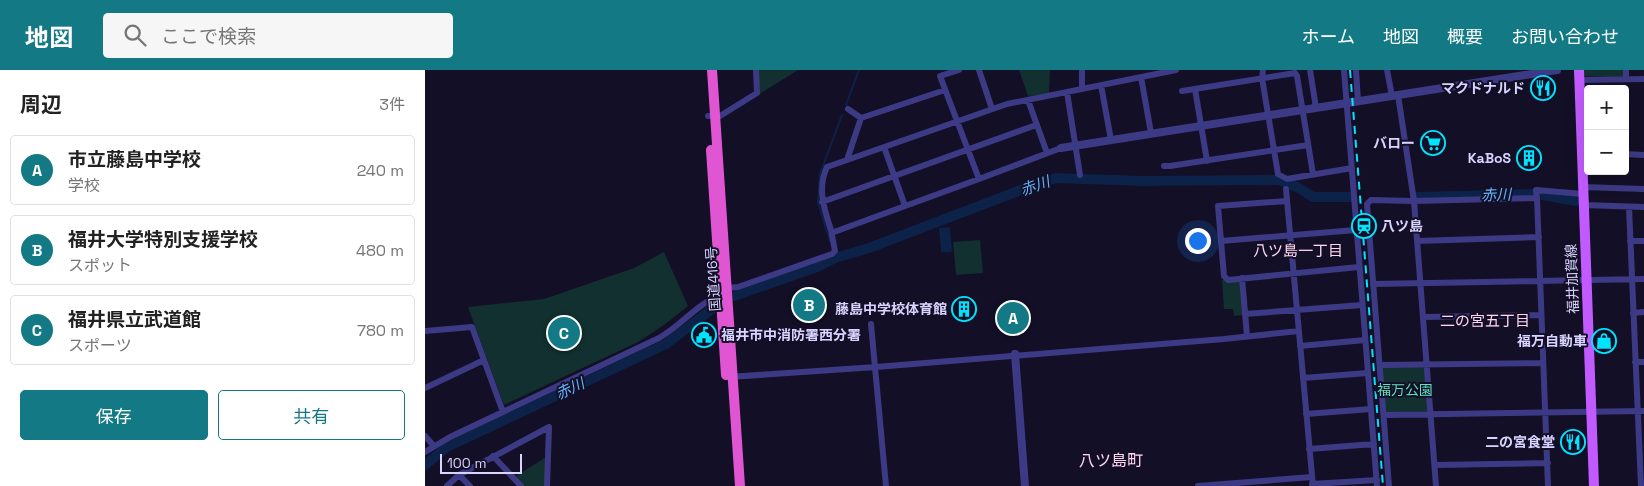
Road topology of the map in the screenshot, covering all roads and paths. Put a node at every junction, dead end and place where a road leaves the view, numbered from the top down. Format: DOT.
graph roads {
  1 [pos="705,70"];
  2 [pos="712,70"];
  3 [pos="755,70"];
  4 [pos="959,70"];
  5 [pos="979,70"];
  6 [pos="1082,70"];
  7 [pos="1176,70"];
  8 [pos="1263,70"];
  9 [pos="1310,70"];
  10 [pos="1345,70"];
  11 [pos="1356,70"];
  12 [pos="1387,70"];
  13 [pos="1557,70"];
  14 [pos="1626,70"];
  15 [pos="1506,74"];
  16 [pos="1579,75"];
  17 [pos="1141,78"];
  18 [pos="1262,78"];
  19 [pos="1626,79"];
  20 [pos="1644,79"];
  21 [pos="1101,85"];
  22 [pos="1082,89"];
  23 [pos="945,90"];
  24 [pos="1195,90"];
  25 [pos="1182,91"];
  26 [pos="1067,92"];
  27 [pos="1395,95"];
  28 [pos="1027,100"];
  29 [pos="1358,101"];
  30 [pos="1347,103"];
  31 [pos="1316,108"];
  32 [pos="848,109"];
  33 [pos="992,109"];
  34 [pos="1302,110"];
  35 [pos="1268,115"];
  36 [pos="712,116"];
  37 [pos="861,118"];
  38 [pos="958,121"];
  39 [pos="1036,125"];
  40 [pos="1201,126"];
  41 [pos="1151,133"];
  42 [pos="1111,140"];
  43 [pos="1584,140"];
  44 [pos="1308,144"];
  45 [pos="1076,145"];
  46 [pos="884,147"];
  47 [pos="1061,148"];
  48 [pos="968,149"];
  49 [pos="1273,150"];
  50 [pos="1047,153"];
  51 [pos="1629,154"];
  52 [pos="1644,155"];
  53 [pos="847,160"];
  54 [pos="1207,161"];
  55 [pos="1164,166"];
  56 [pos="1352,168"];
  57 [pos="1080,174"];
  58 [pos="1313,174"];
  59 [pos="1584,174"];
  60 [pos="895,176"];
  61 [pos="979,179"];
  62 [pos="1644,189"];
  63 [pos="1286,190"];
  64 [pos="1583,195"];
  65 [pos="1537,198"];
  66 [pos="1287,201"];
  67 [pos="1414,201"];
  68 [pos="822,202"];
  69 [pos="905,206"];
  70 [pos="1629,207"];
  71 [pos="1644,207"];
  72 [pos="831,230"];
  73 [pos="1356,230"];
  74 [pos="1290,235"];
  75 [pos="1539,237"];
  76 [pos="1221,241"];
  77 [pos="1417,241"];
  78 [pos="1630,241"];
  79 [pos="1644,241"];
  80 [pos="1359,267"];
  81 [pos="1293,274"];
  82 [pos="1242,278"];
  83 [pos="1644,279"];
  84 [pos="1586,280"];
  85 [pos="1632,280"];
  86 [pos="1541,282"];
  87 [pos="1420,283"];
  88 [pos="1373,284"];
  89 [pos="725,292"];
  90 [pos="1362,305"];
  91 [pos="1297,311"];
  92 [pos="1644,312"];
  93 [pos="1633,313"];
  94 [pos="1245,314"];
  95 [pos="1541,315"];
  96 [pos="1423,316"];
  97 [pos="871,324"];
  98 [pos="425,331"];
  99 [pos="1299,331"];
  100 [pos="1247,336"];
  101 [pos="1365,340"];
  102 [pos="1300,346"];
  103 [pos="1015,354"];
  104 [pos="484,360"];
  105 [pos="1635,362"];
  106 [pos="1644,362"];
  107 [pos="1543,363"];
  108 [pos="1427,364"];
  109 [pos="875,366"];
  110 [pos="1380,366"];
  111 [pos="1368,373"];
  112 [pos="730,377"];
  113 [pos="1303,378"];
  114 [pos="427,385"];
  115 [pos="1371,408"];
  116 [pos="1641,411"];
  117 [pos="503,412"];
  118 [pos="1591,412"];
  119 [pos="1545,413"];
  120 [pos="1306,414"];
  121 [pos="1431,414"];
  122 [pos="1384,415"];
  123 [pos="425,436"];
  124 [pos="1374,444"];
  125 [pos="434,446"];
  126 [pos="1309,449"];
  127 [pos="425,452"];
  128 [pos="493,456"];
  129 [pos="1642,458"];
  130 [pos="1547,463"];
  131 [pos="1435,465"];
  132 [pos="459,474"];
  133 [pos="1312,482"];
  134 [pos="1377,483"];
  135 [pos="447,486"];
  136 [pos="470,486"];
  137 [pos="521,486"];
  138 [pos="547,486"];
  139 [pos="734,486"];
  140 [pos="740,486"];
  141 [pos="886,486"];
  142 [pos="1025,486"];
  143 [pos="1198,486"];
  144 [pos="1389,486"];
  145 [pos="1436,486"];
  146 [pos="1548,486"];
  147 [pos="1594,486"];
  148 [pos="1641,486"];
  1 -- 36 [label="highway, 国道416号"];
  2 -- 36 [label="highway, 国道416号"];
  3 -- 36 [label="street"];
  4 -- 23 [label="street"];
  5 -- 33 [label="street"];
  6 -- 22 [label="street"];
  7 -- 17 [label="street"];
  8 -- 18 [label="street"];
  9 -- 31 [label="street"];
  10 -- 30 [label="street"];
  11 -- 29 [label="street"];
  12 -- 27 [label="street"];
  13 -- 15 [label="street"];
  14 -- 19 [label="street"];
  15 -- 27 [label="street"];
  16 -- 19 [label="street"];
  16 -- 43 [label="main road, 福井加賀線"];
  17 -- 21 [label="street"];
  17 -- 41 [label="street"];
  18 -- 24 [label="street"];
  18 -- 34 [label="street"];
  18 -- 35 [label="street"];
  19 -- 20 [label="street"];
  21 -- 22 [label="street"];
  21 -- 42 [label="street"];
  22 -- 26 [label="street"];
  23 -- 37 [label="street"];
  23 -- 38 [label="street"];
  24 -- 25 [label="street"];
  24 -- 40 [label="street"];
  26 -- 28 [label="street"];
  26 -- 45 [label="street"];
  27 -- 29 [label="street"];
  27 -- 67 [label="street"];
  28 -- 33 [label="street"];
  28 -- 39 [label="street"];
  29 -- 30 [label="street"];
  30 -- 31 [label="street"];
  30 -- 56 [label="street"];
  31 -- 34 [label="street"];
  32 -- 37 [label="street"];
  33 -- 38 [label="street"];
  34 -- 35 [label="street"];
  34 -- 44 [label="street"];
  35 -- 40 [label="street"];
  35 -- 49 [label="street"];
  36 -- 89 [label="highway, 国道416号"];
  37 -- 53 [label="street"];
  38 -- 46 [label="street"];
  38 -- 48 [label="street"];
  39 -- 48 [label="street"];
  39 -- 50 [label="street"];
  40 -- 41 [label="street"];
  40 -- 54 [label="street"];
  41 -- 42 [label="street"];
  42 -- 45 [label="street"];
  44 -- 49 [label="street"];
  44 -- 58 [label="street"];
  45 -- 47 [label="street"];
  45 -- 57 [label="street"];
  46 -- 53 [label="street"];
  46 -- 60 [label="street"];
  47 -- 50 [label="street"];
  48 -- 60 [label="street"];
  48 -- 61 [label="street"];
  49 -- 54 [label="street"];
  49 -- 58 [label="street"];
  50 -- 61 [label="street"];
  51 -- 52 [label="street"];
  53 -- 68 [label="street"];
  54 -- 55 [label="street"];
  56 -- 58 [label="street"];
  56 -- 73 [label="street"];
  59 -- 64 [label="main road, 福井加賀線"];
  60 -- 68 [label="street"];
  60 -- 69 [label="street"];
  61 -- 69 [label="street"];
  62 -- 64 [label="street"];
  63 -- 66 [label="street"];
  64 -- 65 [label="street"];
  64 -- 70 [label="street"];
  64 -- 84 [label="main road, 福井加賀線"];
  65 -- 67 [label="street"];
  65 -- 75 [label="street"];
  66 -- 74 [label="street"];
  66 -- 76 [label="street"];
  67 -- 77 [label="street"];
  67 -- 88 [label="street"];
  68 -- 72 [label="street"];
  69 -- 72 [label="street"];
  70 -- 71 [label="street"];
  70 -- 78 [label="street"];
  72 -- 89 [label="street"];
  73 -- 74 [label="street"];
  73 -- 80 [label="street"];
  74 -- 76 [label="street"];
  74 -- 81 [label="street"];
  75 -- 77 [label="street"];
  75 -- 86 [label="street"];
  76 -- 82 [label="street"];
  77 -- 87 [label="street"];
  78 -- 79 [label="street"];
  78 -- 85 [label="street"];
  80 -- 81 [label="street"];
  80 -- 90 [label="street"];
  81 -- 82 [label="street"];
  81 -- 91 [label="street"];
  82 -- 94 [label="street"];
  83 -- 85 [label="street"];
  84 -- 85 [label="street"];
  84 -- 86 [label="street"];
  84 -- 118 [label="main road, 福井加賀線"];
  85 -- 93 [label="street"];
  86 -- 87 [label="street"];
  86 -- 95 [label="street"];
  87 -- 88 [label="street"];
  87 -- 96 [label="street"];
  88 -- 110 [label="street"];
  89 -- 112 [label="highway, 国道416号"];
  89 -- 117 [label="street"];
  90 -- 91 [label="street"];
  90 -- 101 [label="street"];
  91 -- 94 [label="street"];
  91 -- 99 [label="street"];
  92 -- 93 [label="street"];
  93 -- 105 [label="street"];
  94 -- 100 [label="street"];
  95 -- 96 [label="street"];
  95 -- 107 [label="street"];
  96 -- 108 [label="street"];
  97 -- 109 [label="street"];
  98 -- 104 [label="street"];
  99 -- 100 [label="street"];
  99 -- 102 [label="street"];
  100 -- 103 [label="street"];
  101 -- 102 [label="street"];
  101 -- 111 [label="street"];
  102 -- 113 [label="street"];
  103 -- 109 [label="street"];
  103 -- 142 [label="street"];
  104 -- 114 [label="street"];
  104 -- 117 [label="street"];
  105 -- 106 [label="street"];
  105 -- 116 [label="street"];
  107 -- 108 [label="street"];
  107 -- 119 [label="street"];
  108 -- 110 [label="street"];
  108 -- 121 [label="street"];
  109 -- 112 [label="street"];
  109 -- 141 [label="street"];
  110 -- 122 [label="street"];
  111 -- 113 [label="street"];
  111 -- 115 [label="street"];
  112 -- 139 [label="highway, 国道416号"];
  112 -- 140 [label="highway, 国道416号"];
  113 -- 120 [label="street"];
  115 -- 120 [label="street"];
  115 -- 124 [label="street"];
  116 -- 118 [label="street"];
  116 -- 129 [label="street"];
  117 -- 125 [label="street"];
  118 -- 119 [label="street"];
  118 -- 147 [label="main road, 福井加賀線"];
  119 -- 121 [label="street"];
  119 -- 130 [label="street"];
  120 -- 126 [label="street"];
  121 -- 122 [label="street"];
  121 -- 131 [label="street"];
  122 -- 144 [label="street"];
  123 -- 125 [label="street"];
  124 -- 126 [label="street"];
  124 -- 134 [label="street"];
  125 -- 127 [label="street"];
  126 -- 133 [label="street"];
  128 -- 132 [label="street"];
  128 -- 137 [label="street"];
  128 -- 138 [label="street"];
  129 -- 148 [label="street"];
  130 -- 131 [label="street"];
  130 -- 146 [label="street"];
  131 -- 145 [label="street"];
  132 -- 135 [label="street"];
  132 -- 136 [label="street"];
  133 -- 134 [label="street"];
  133 -- 143 [label="street"];
}
